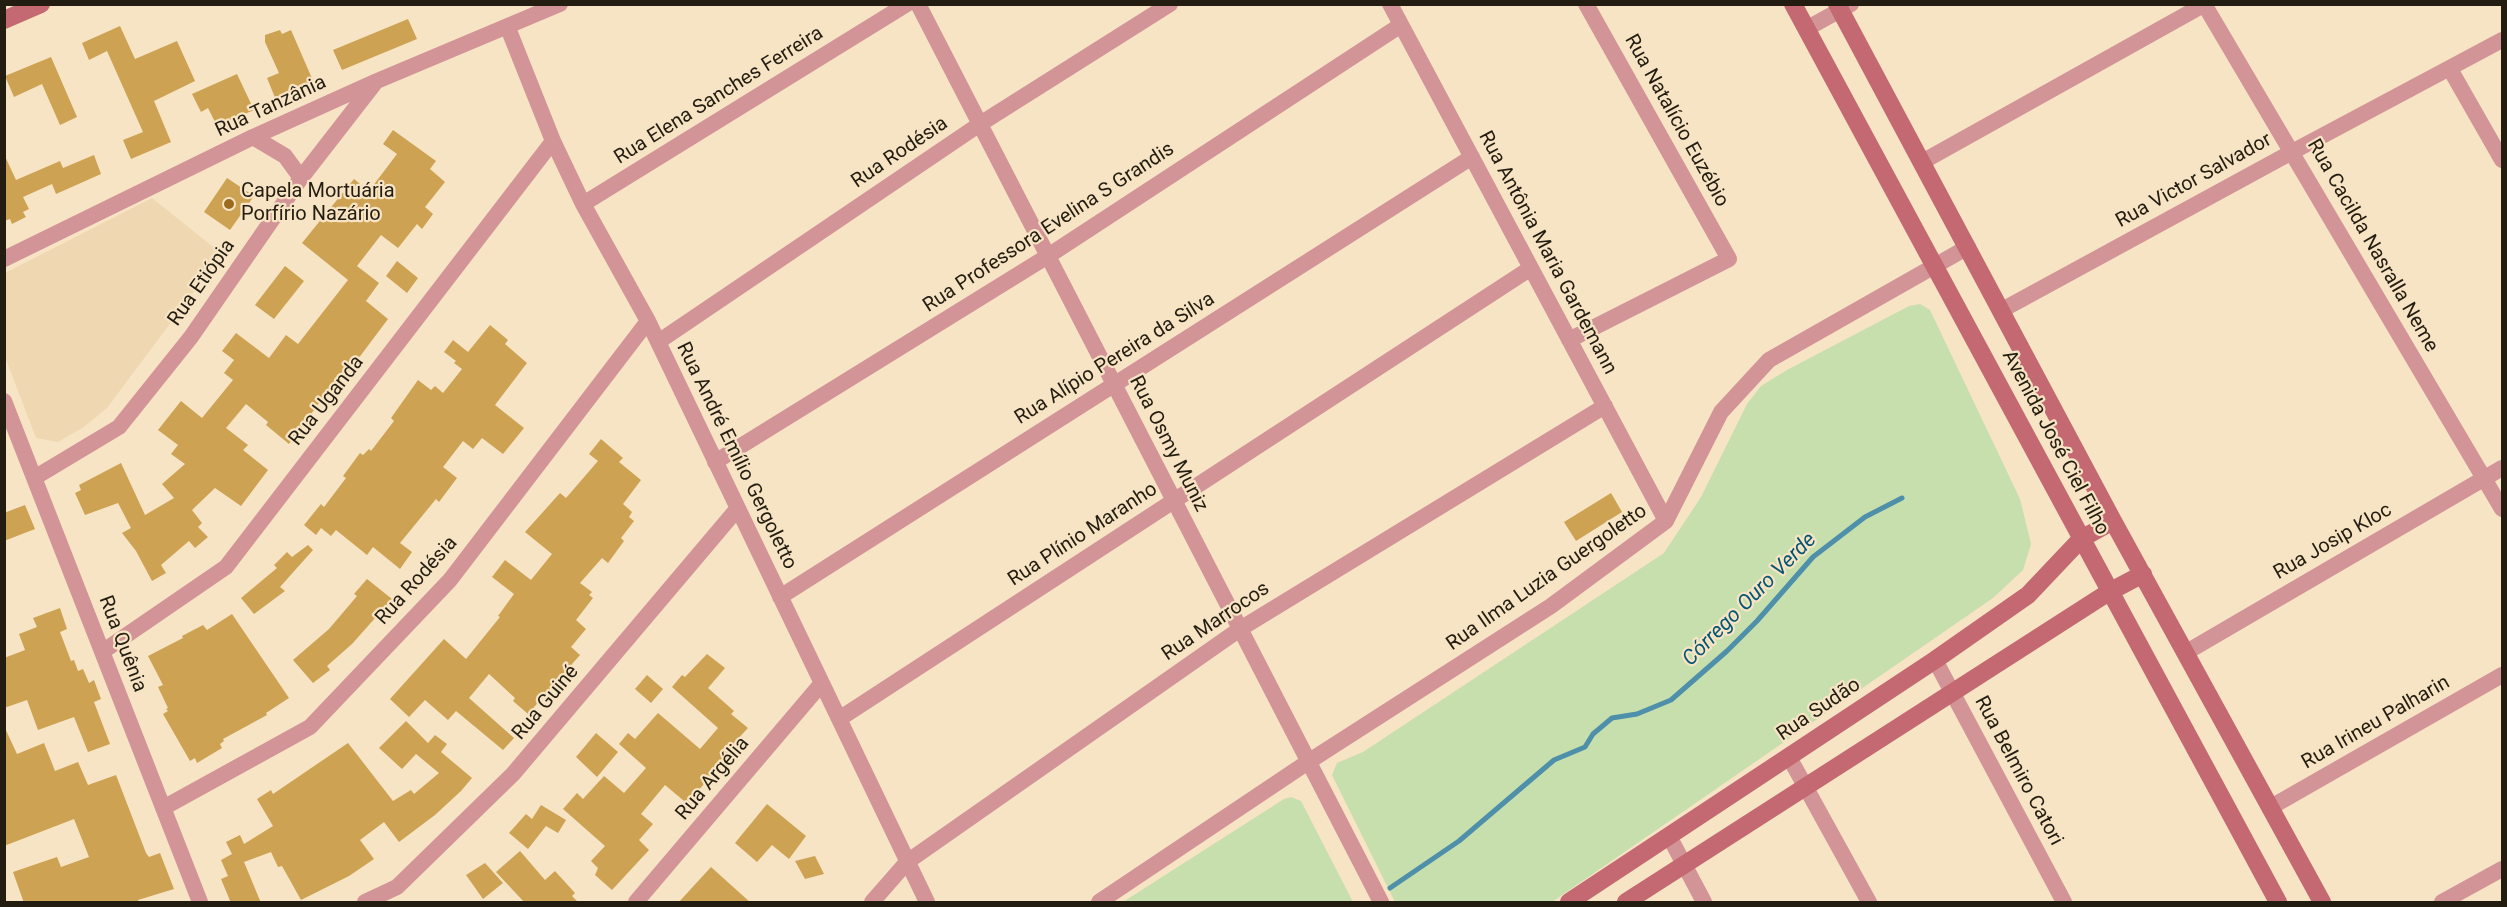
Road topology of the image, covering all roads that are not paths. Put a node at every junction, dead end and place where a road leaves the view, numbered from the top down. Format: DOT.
graph roads {
  1 [pos="41,4"];
  2 [pos="560,4"];
  3 [pos="907,4"];
  4 [pos="918,4"];
  5 [pos="1170,4"];
  6 [pos="1390,4"];
  7 [pos="1586,4"];
  8 [pos="1793,4"];
  9 [pos="2205,5"];
  10 [pos="1843,6"];
  11 [pos="4,20"];
  12 [pos="1401,25"];
  13 [pos="508,28"];
  14 [pos="1806,29"];
  15 [pos="2502,40"];
  16 [pos="2450,69"];
  17 [pos="376,81"];
  18 [pos="980,124"];
  19 [pos="253,137"];
  20 [pos="553,141"];
  21 [pos="2292,152"];
  22 [pos="1472,157"];
  23 [pos="2502,160"];
  24 [pos="1922,162"];
  25 [pos="301,178"];
  26 [pos="584,204"];
  27 [pos="1968,247"];
  28 [pos="1048,255"];
  29 [pos="4,259"];
  30 [pos="1934,265"];
  31 [pos="1531,268"];
  32 [pos="2002,310"];
  33 [pos="648,321"];
  34 [pos="1569,340"];
  35 [pos="658,342"];
  36 [pos="1114,384"];
  37 [pos="4,401"];
  38 [pos="1605,406"];
  39 [pos="716,462"];
  40 [pos="2502,468"];
  41 [pos="34,478"];
  42 [pos="2483,478"];
  43 [pos="1174,501"];
  44 [pos="738,508"];
  45 [pos="2502,509"];
  46 [pos="1666,521"];
  47 [pos="2114,521"];
  48 [pos="2081,539"];
  49 [pos="2143,574"];
  50 [pos="2109,592"];
  51 [pos="780,597"];
  52 [pos="1240,629"];
  53 [pos="102,652"];
  54 [pos="2185,653"];
  55 [pos="1935,660"];
  56 [pos="2502,675"];
  57 [pos="822,683"];
  58 [pos="1952,692"];
  59 [pos="838,719"];
  60 [pos="1789,757"];
  61 [pos="1308,762"];
  62 [pos="1806,786"];
  63 [pos="2271,807"];
  64 [pos="163,808"];
  65 [pos="1669,836"];
  66 [pos="907,862"];
  67 [pos="1684,864"];
  68 [pos="2502,869"];
  69 [pos="200,903"];
  70 [pos="365,903"];
  71 [pos="636,903"];
  72 [pos="872,903"];
  73 [pos="927,903"];
  74 [pos="1099,903"];
  75 [pos="1381,903"];
  76 [pos="1569,903"];
  77 [pos="1626,903"];
  78 [pos="1704,903"];
  79 [pos="1869,903"];
  80 [pos="2064,903"];
  81 [pos="2278,903"];
  82 [pos="2322,903"];
  83 [pos="2442,903"];
  1 -- 11 [label="street"];
  2 -- 13 [label="street, Rua Tanzânia"];
  3 -- 26 [label="street, Rua Elena Sanches Ferreira"];
  4 -- 18 [label="street, Rua Osmy Muniz"];
  5 -- 18 [label="street, Rua Rodésia"];
  6 -- 12 [label="street, Rua Antônia Maria Gardemann"];
  7 -- 34 [label="street, Rua Natalício Euzébio"];
  8 -- 14 [label="street, Avenida José Ciel Filho"];
  9 -- 21 [label="street, Rua Cacilda Nasralla Neme"];
  9 -- 24 [label="street"];
  10 -- 14 [label="street"];
  10 -- 24 [label="street, Avenida José Ciel Filho"];
  12 -- 22 [label="street, Rua Antônia Maria Gardemann"];
  12 -- 28 [label="street, Rua Professora Evelina S Grandis"];
  13 -- 17 [label="street, Rua Tanzânia"];
  13 -- 20 [label="street, Rua André Emílio Gergoletto"];
  14 -- 30 [label="street, Avenida José Ciel Filho"];
  15 -- 16 [label="street, Rua Victor Salvador"];
  16 -- 21 [label="street, Rua Victor Salvador"];
  16 -- 23 [label="street"];
  17 -- 19 [label="street, Rua Tanzânia"];
  17 -- 25 [label="street, Rua Etiópia"];
  18 -- 28 [label="street, Rua Osmy Muniz"];
  18 -- 35 [label="street, Rua Rodésia"];
  19 -- 25 [label="street"];
  19 -- 29 [label="street, Rua Tanzânia"];
  20 -- 26 [label="street, Rua André Emílio Gergoletto"];
  20 -- 53 [label="street, Rua Uganda"];
  21 -- 32 [label="street, Rua Victor Salvador"];
  21 -- 42 [label="street, Rua Cacilda Nasralla Neme"];
  22 -- 31 [label="street, Rua Antônia Maria Gardemann"];
  22 -- 36 [label="street, Rua Alípio Pereira da Silva"];
  24 -- 27 [label="street, Avenida José Ciel Filho"];
  25 -- 41 [label="street, Rua Etiópia"];
  26 -- 33 [label="street, Rua André Emílio Gergoletto"];
  27 -- 30 [label="street, Rua Ilma Luzia Guergoletto"];
  27 -- 32 [label="street, Avenida José Ciel Filho"];
  28 -- 36 [label="street, Rua Osmy Muniz"];
  28 -- 39 [label="street, Rua Professora Evelina S Grandis"];
  30 -- 46 [label="street, Rua Ilma Luzia Guergoletto"];
  30 -- 48 [label="street, Avenida José Ciel Filho"];
  31 -- 34 [label="street, Rua Antônia Maria Gardemann"];
  31 -- 43 [label="street, Rua Plínio Maranho"];
  32 -- 47 [label="street, Avenida José Ciel Filho"];
  33 -- 35 [label="street, Rua André Emílio Gergoletto"];
  33 -- 64 [label="street, Rua Rodésia"];
  34 -- 38 [label="street, Rua Antônia Maria Gardemann"];
  35 -- 39 [label="street, Rua André Emílio Gergoletto"];
  36 -- 43 [label="street, Rua Osmy Muniz"];
  36 -- 51 [label="street, Rua Alípio Pereira da Silva"];
  37 -- 41 [label="street, Rua Quênia"];
  38 -- 46 [label="street, Rua Antônia Maria Gardemann"];
  38 -- 52 [label="street, Rua Marrocos"];
  39 -- 44 [label="street, Rua André Emílio Gergoletto"];
  40 -- 42 [label="street, Rua Josip Kloc"];
  41 -- 53 [label="street, Rua Quênia"];
  42 -- 45 [label="street, Rua Cacilda Nasralla Neme"];
  42 -- 54 [label="street, Rua Josip Kloc"];
  43 -- 52 [label="street, Rua Osmy Muniz"];
  43 -- 59 [label="street, Rua Plínio Maranho"];
  44 -- 51 [label="street, Rua André Emílio Gergoletto"];
  44 -- 70 [label="street, Rua Guiné"];
  46 -- 61 [label="street, Rua Ilma Luzia Guergoletto"];
  47 -- 48 [label="street, Rua Sudão"];
  47 -- 49 [label="street, Avenida José Ciel Filho"];
  48 -- 50 [label="street, Avenida José Ciel Filho"];
  48 -- 55 [label="street, Rua Sudão"];
  49 -- 50 [label="street"];
  49 -- 54 [label="street, Avenida José Ciel Filho"];
  50 -- 58 [label="street"];
  50 -- 81 [label="street, Avenida José Ciel Filho"];
  51 -- 57 [label="street, Rua André Emílio Gergoletto"];
  52 -- 61 [label="street, Rua Osmy Muniz"];
  52 -- 66 [label="street, Rua Marrocos"];
  53 -- 64 [label="street, Rua Quênia"];
  54 -- 63 [label="street, Avenida José Ciel Filho"];
  55 -- 58 [label="street, Rua Belmiro Catori"];
  55 -- 60 [label="street, Rua Sudão"];
  56 -- 63 [label="street, Rua Irineu Palharin"];
  57 -- 59 [label="street, Rua André Emílio Gergoletto"];
  57 -- 71 [label="street, Rua Argélia"];
  58 -- 62 [label="street"];
  58 -- 80 [label="street, Rua Belmiro Catori"];
  59 -- 66 [label="street, Rua André Emílio Gergoletto"];
  60 -- 62 [label="street"];
  60 -- 65 [label="street, Rua Sudão"];
  61 -- 74 [label="street, Rua Ilma Luzia Guergoletto"];
  61 -- 75 [label="street, Rua Osmy Muniz"];
  62 -- 67 [label="street"];
  62 -- 79 [label="street"];
  63 -- 82 [label="street, Avenida José Ciel Filho"];
  64 -- 69 [label="street, Rua Quênia"];
  65 -- 67 [label="street"];
  65 -- 76 [label="street, Rua Sudão"];
  66 -- 72 [label="street, Rua Marrocos"];
  66 -- 73 [label="street, Rua André Emílio Gergoletto"];
  67 -- 77 [label="street"];
  67 -- 78 [label="street"];
  68 -- 83 [label="street"];
}
